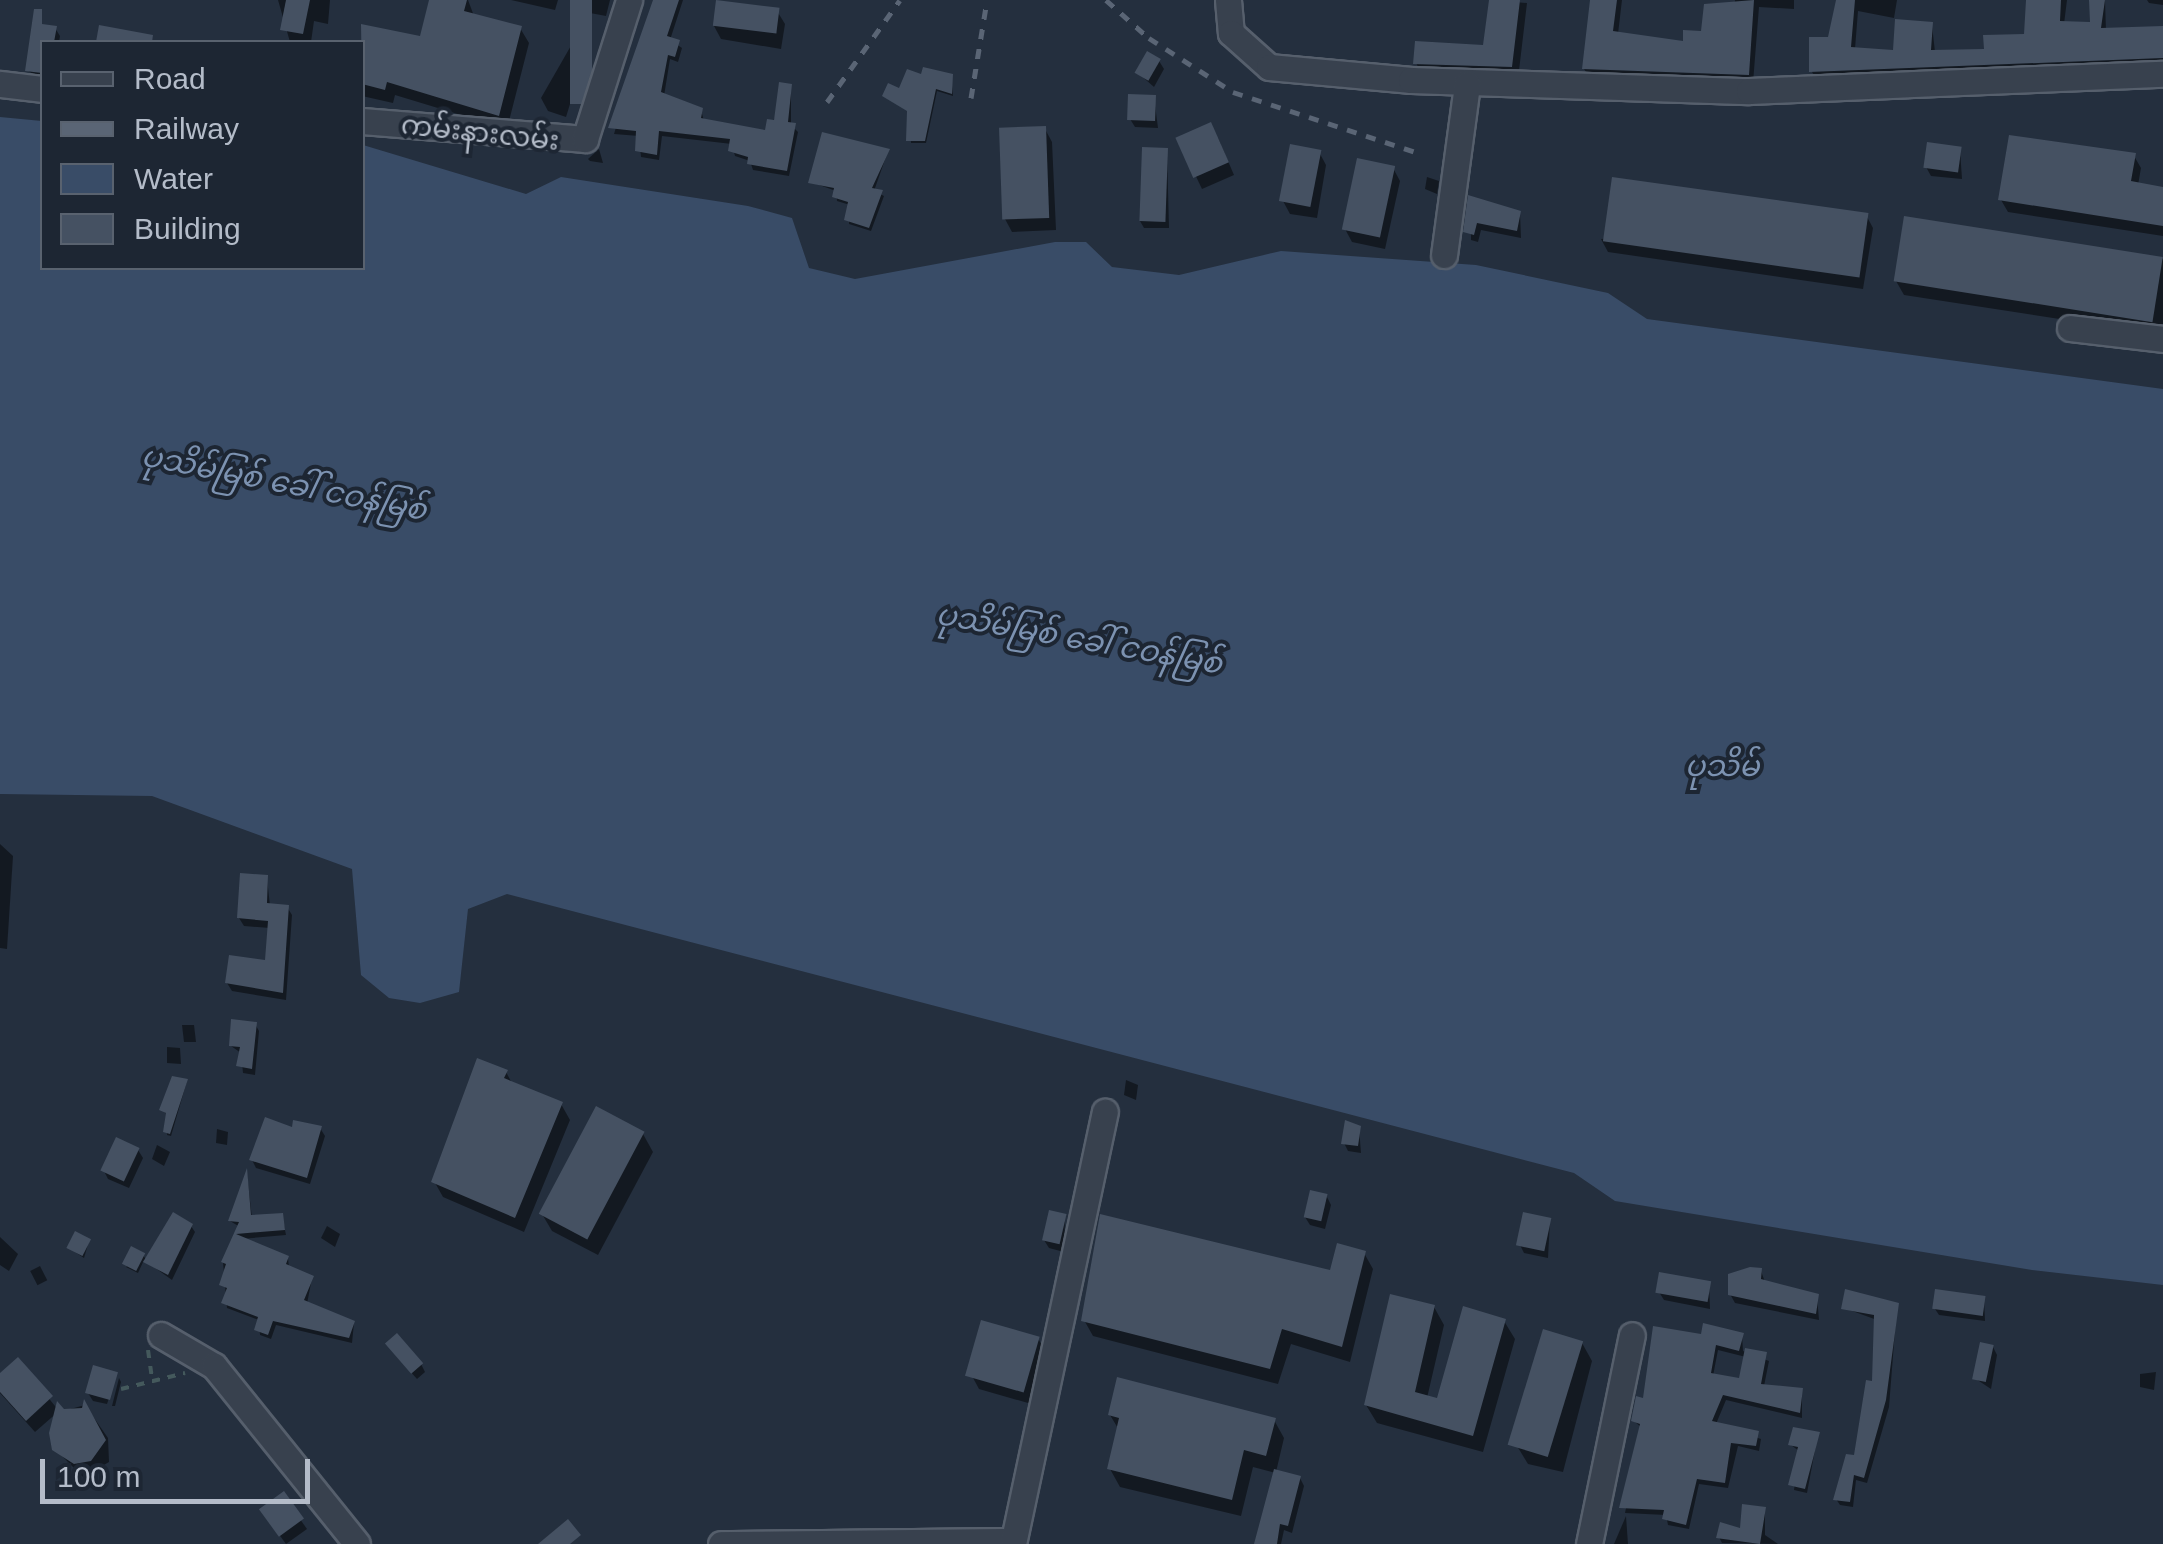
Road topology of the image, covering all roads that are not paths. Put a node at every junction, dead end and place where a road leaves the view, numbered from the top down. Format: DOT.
graph roads {
  1 [pos="629,0"];
  2 [pos="1228,0"];
  3 [pos="2163,74"];
  4 [pos="0,84"];
  5 [pos="1467,84"];
  6 [pos="40,88"];
  7 [pos="365,121"];
  8 [pos="1444,255"];
  9 [pos="2070,328"];
  10 [pos="2163,339"];
  11 [pos="1105,1112"];
  12 [pos="161,1335"];
  13 [pos="1632,1335"];
  14 [pos="1013,1542"];
  15 [pos="357,1544"];
  16 [pos="722,1544"];
  17 [pos="1589,1544"];
  1 -- 7 [label="street, ကမ်းနားလမ်း"];
  2 -- 5 [label="street"];
  3 -- 5 [label="street"];
  4 -- 6 [label="street"];
  5 -- 8 [label="street"];
  9 -- 10 [label="street"];
  11 -- 14 [label="street"];
  12 -- 15 [label="street"];
  13 -- 17 [label="street"];
  14 -- 16 [label="street"];
}
